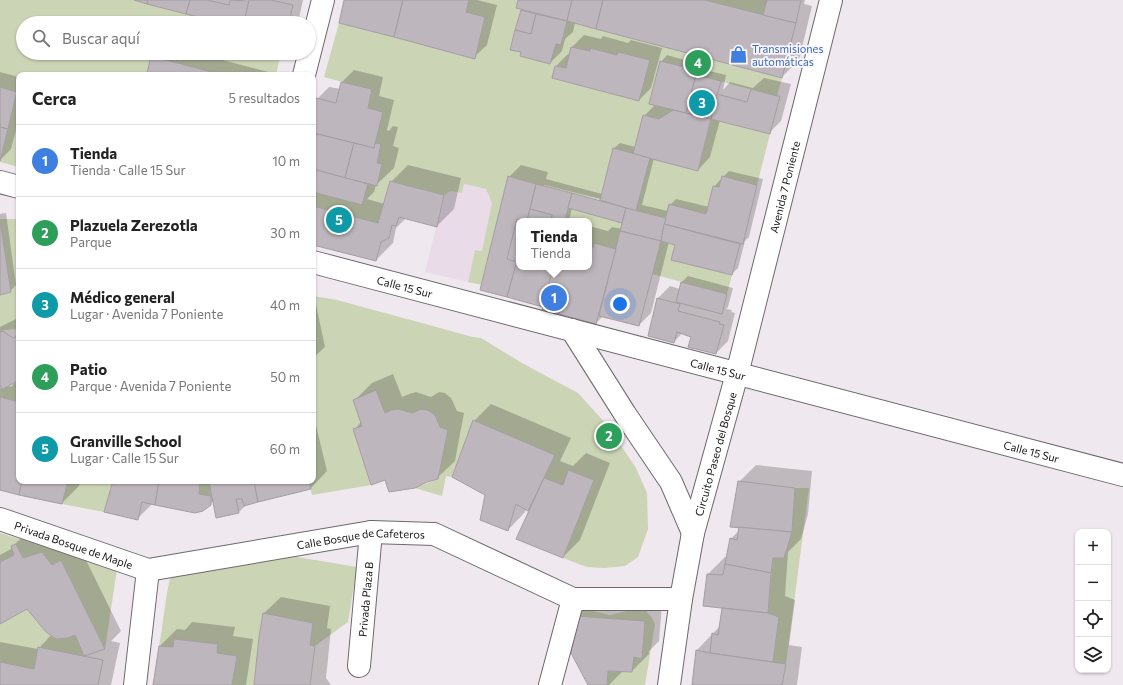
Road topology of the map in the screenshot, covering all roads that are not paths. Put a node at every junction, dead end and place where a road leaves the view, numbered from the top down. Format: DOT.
graph roads {
  1 [pos="323,0"];
  2 [pos="831,0"];
  3 [pos="316,28"];
  4 [pos="308,60"];
  5 [pos="305,72"];
  6 [pos="0,182"];
  7 [pos="16,186"];
  8 [pos="316,263"];
  9 [pos="572,330"];
  10 [pos="737,374"];
  11 [pos="1123,475"];
  12 [pos="0,519"];
  13 [pos="371,532"];
  14 [pos="693,533"];
  15 [pos="148,570"];
  16 [pos="573,599"];
  17 [pos="681,599"];
  18 [pos="359,666"];
  19 [pos="134,685"];
  20 [pos="550,685"];
  21 [pos="669,685"];
  1 -- 3 [label="street"];
  2 -- 10 [label="street, Avenida 7 Poniente"];
  4 -- 5 [label="street"];
  6 -- 7 [label="street"];
  8 -- 9 [label="street, Calle 15 Sur"];
  9 -- 10 [label="street, Calle 15 Sur"];
  9 -- 14 [label="street, Circuito Paseo del Bosque"];
  10 -- 11 [label="street, Calle 15 Sur"];
  10 -- 14 [label="street, Circuito Paseo del Bosque"];
  12 -- 15 [label="street, Privada Bosque de Maple"];
  13 -- 15 [label="street, Calle Bosque de Cafeteros"];
  13 -- 16 [label="street, Calle Bosque de Cafeteros"];
  13 -- 18 [label="street, Privada Plaza B"];
  14 -- 17 [label="street, Circuito Paseo del Bosque"];
  15 -- 19 [label="street"];
  16 -- 17 [label="street, Calle Bosque de Cafeteros"];
  16 -- 20 [label="street"];
  17 -- 21 [label="street, Circuito Paseo del Bosque"];
}
